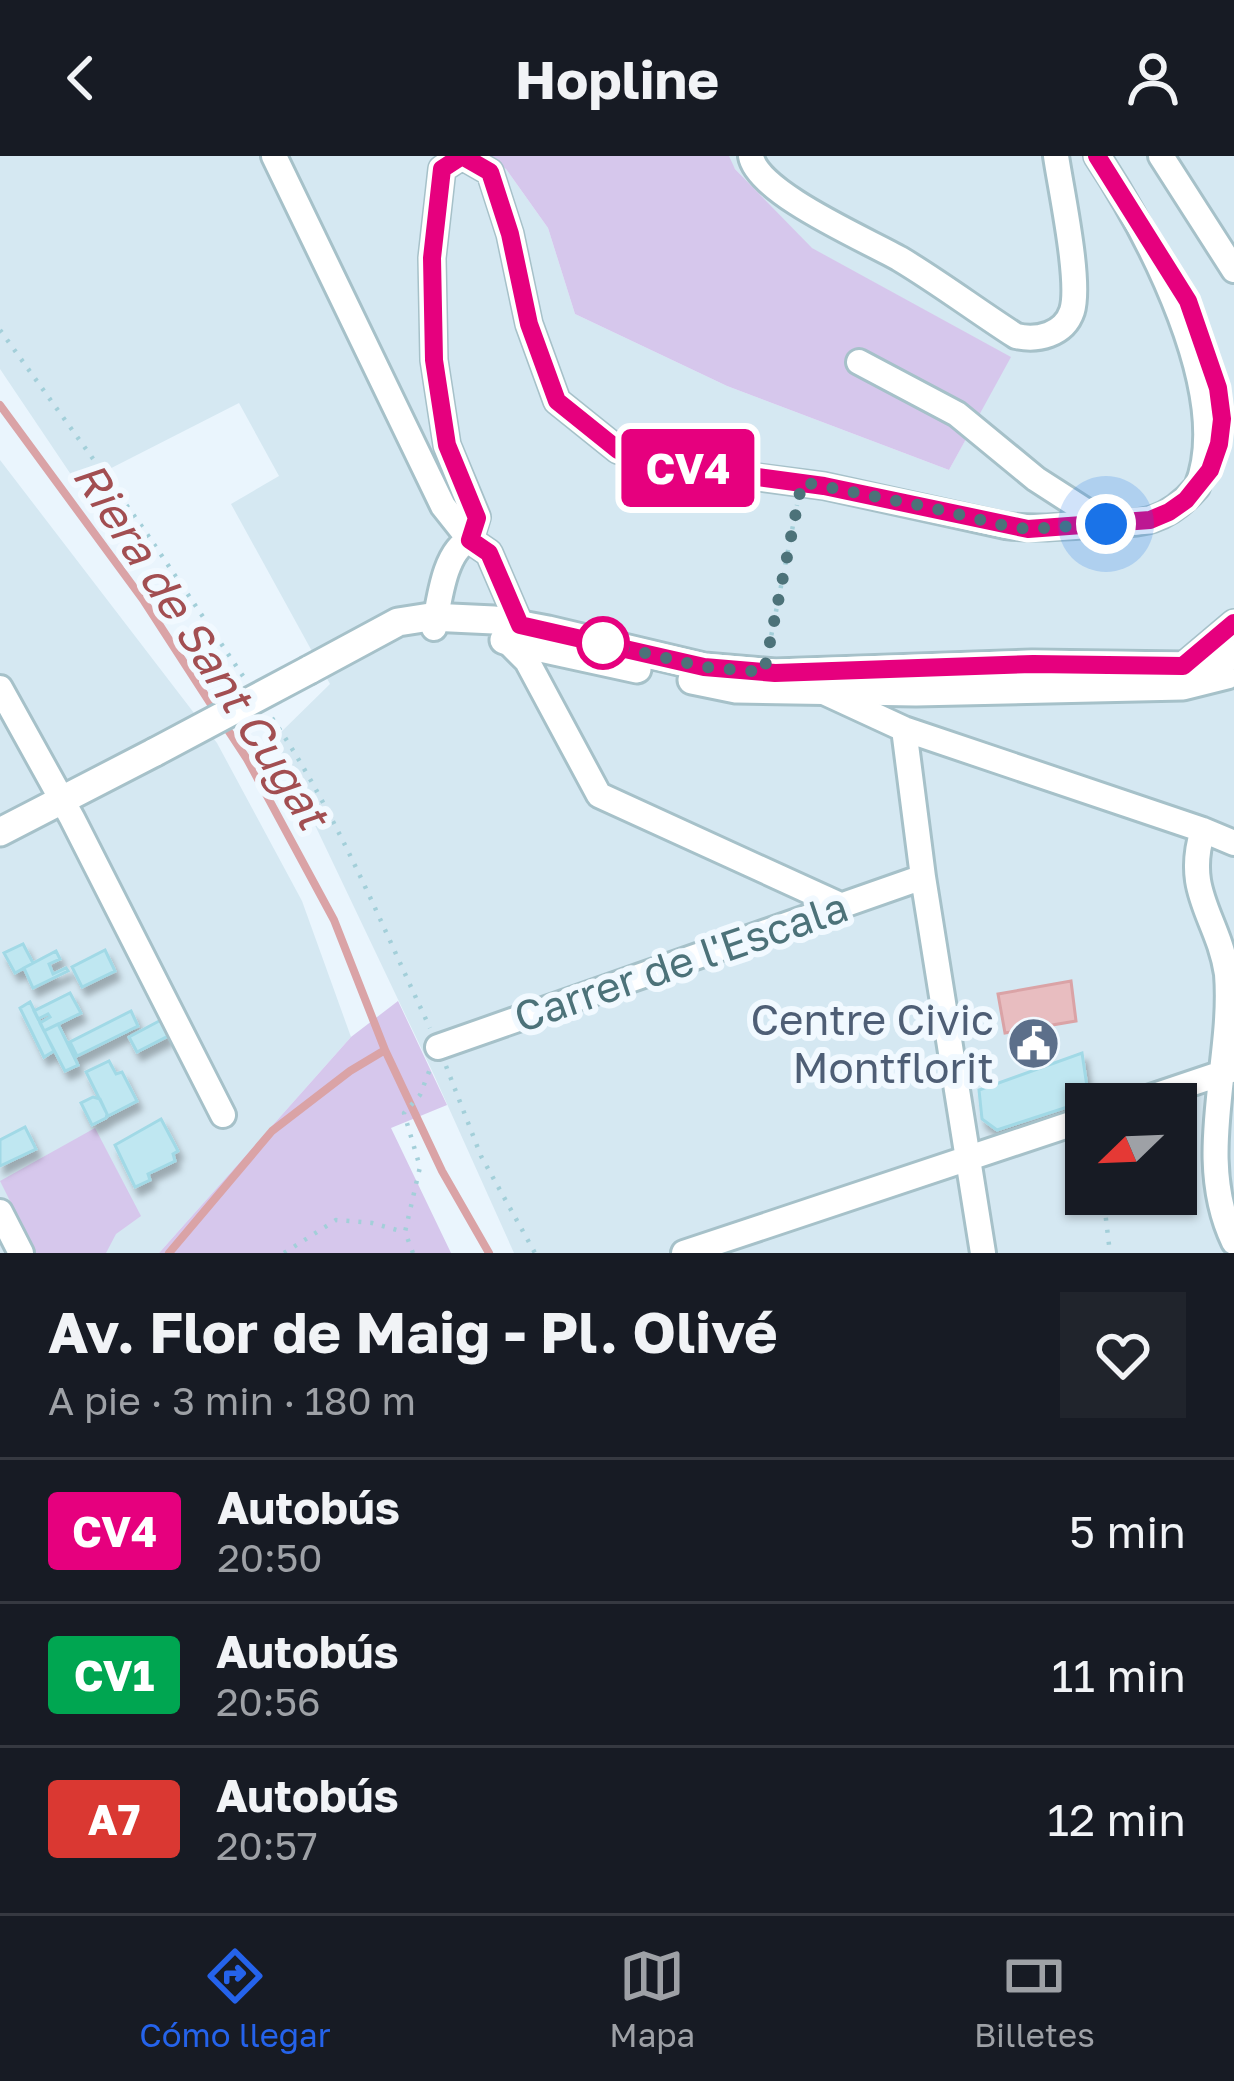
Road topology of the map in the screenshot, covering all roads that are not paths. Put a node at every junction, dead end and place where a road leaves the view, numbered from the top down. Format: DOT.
graph roads {
  1 [pos="274,156"];
  2 [pos="751,156"];
  3 [pos="1056,156"];
  4 [pos="1097,156"];
  5 [pos="1161,156"];
  6 [pos="1234,270"];
  7 [pos="859,362"];
  8 [pos="1106,524"];
  9 [pos="470,540"];
  10 [pos="435,623"];
  11 [pos="1234,623"];
  12 [pos="514,636"];
  13 [pos="1234,654"];
  14 [pos="1183,666"];
  15 [pos="793,673"];
  16 [pos="1234,674"];
  17 [pos="0,688"];
  18 [pos="820,690"];
  19 [pos="904,729"];
  20 [pos="61,798"];
  21 [pos="1203,830"];
  22 [pos="0,832"];
  23 [pos="1234,843"];
  24 [pos="923,878"];
  25 [pos="842,905"];
  26 [pos="439,1047"];
  27 [pos="1228,1071"];
  28 [pos="1192,1083"];
  29 [pos="223,1115"];
  30 [pos="1065,1126"];
  31 [pos="968,1158"];
  32 [pos="0,1212"];
  33 [pos="1234,1242"];
  34 [pos="21,1253"];
  35 [pos="684,1253"];
  36 [pos="983,1253"];
  1 -- 9 [label="street"];
  2 -- 3 [label="street"];
  4 -- 8 [label="street"];
  5 -- 6 [label="street"];
  7 -- 8 [label="street"];
  8 -- 9 [label="street"];
  9 -- 10 [label="street"];
  9 -- 12 [label="street"];
  10 -- 12 [label="street"];
  10 -- 20 [label="street, bridge"];
  11 -- 14 [label="street"];
  12 -- 15 [label="street"];
  12 -- 18 [label="street"];
  12 -- 25 [label="street"];
  13 -- 14 [label="street"];
  14 -- 15 [label="street"];
  15 -- 18 [label="street"];
  16 -- 18 [label="street"];
  17 -- 20 [label="street"];
  18 -- 19 [label="street"];
  19 -- 21 [label="street"];
  19 -- 24 [label="street"];
  20 -- 22 [label="street"];
  20 -- 29 [label="street"];
  21 -- 23 [label="street"];
  21 -- 27 [label="street"];
  24 -- 25 [label="street, Carrer de l'Escala"];
  24 -- 31 [label="street"];
  25 -- 26 [label="street, Carrer de l'Escala"];
  27 -- 28 [label="street"];
  27 -- 33 [label="street"];
  30 -- 31 [label="street"];
  31 -- 35 [label="street"];
  31 -- 36 [label="street"];
  32 -- 34 [label="street"];
}
